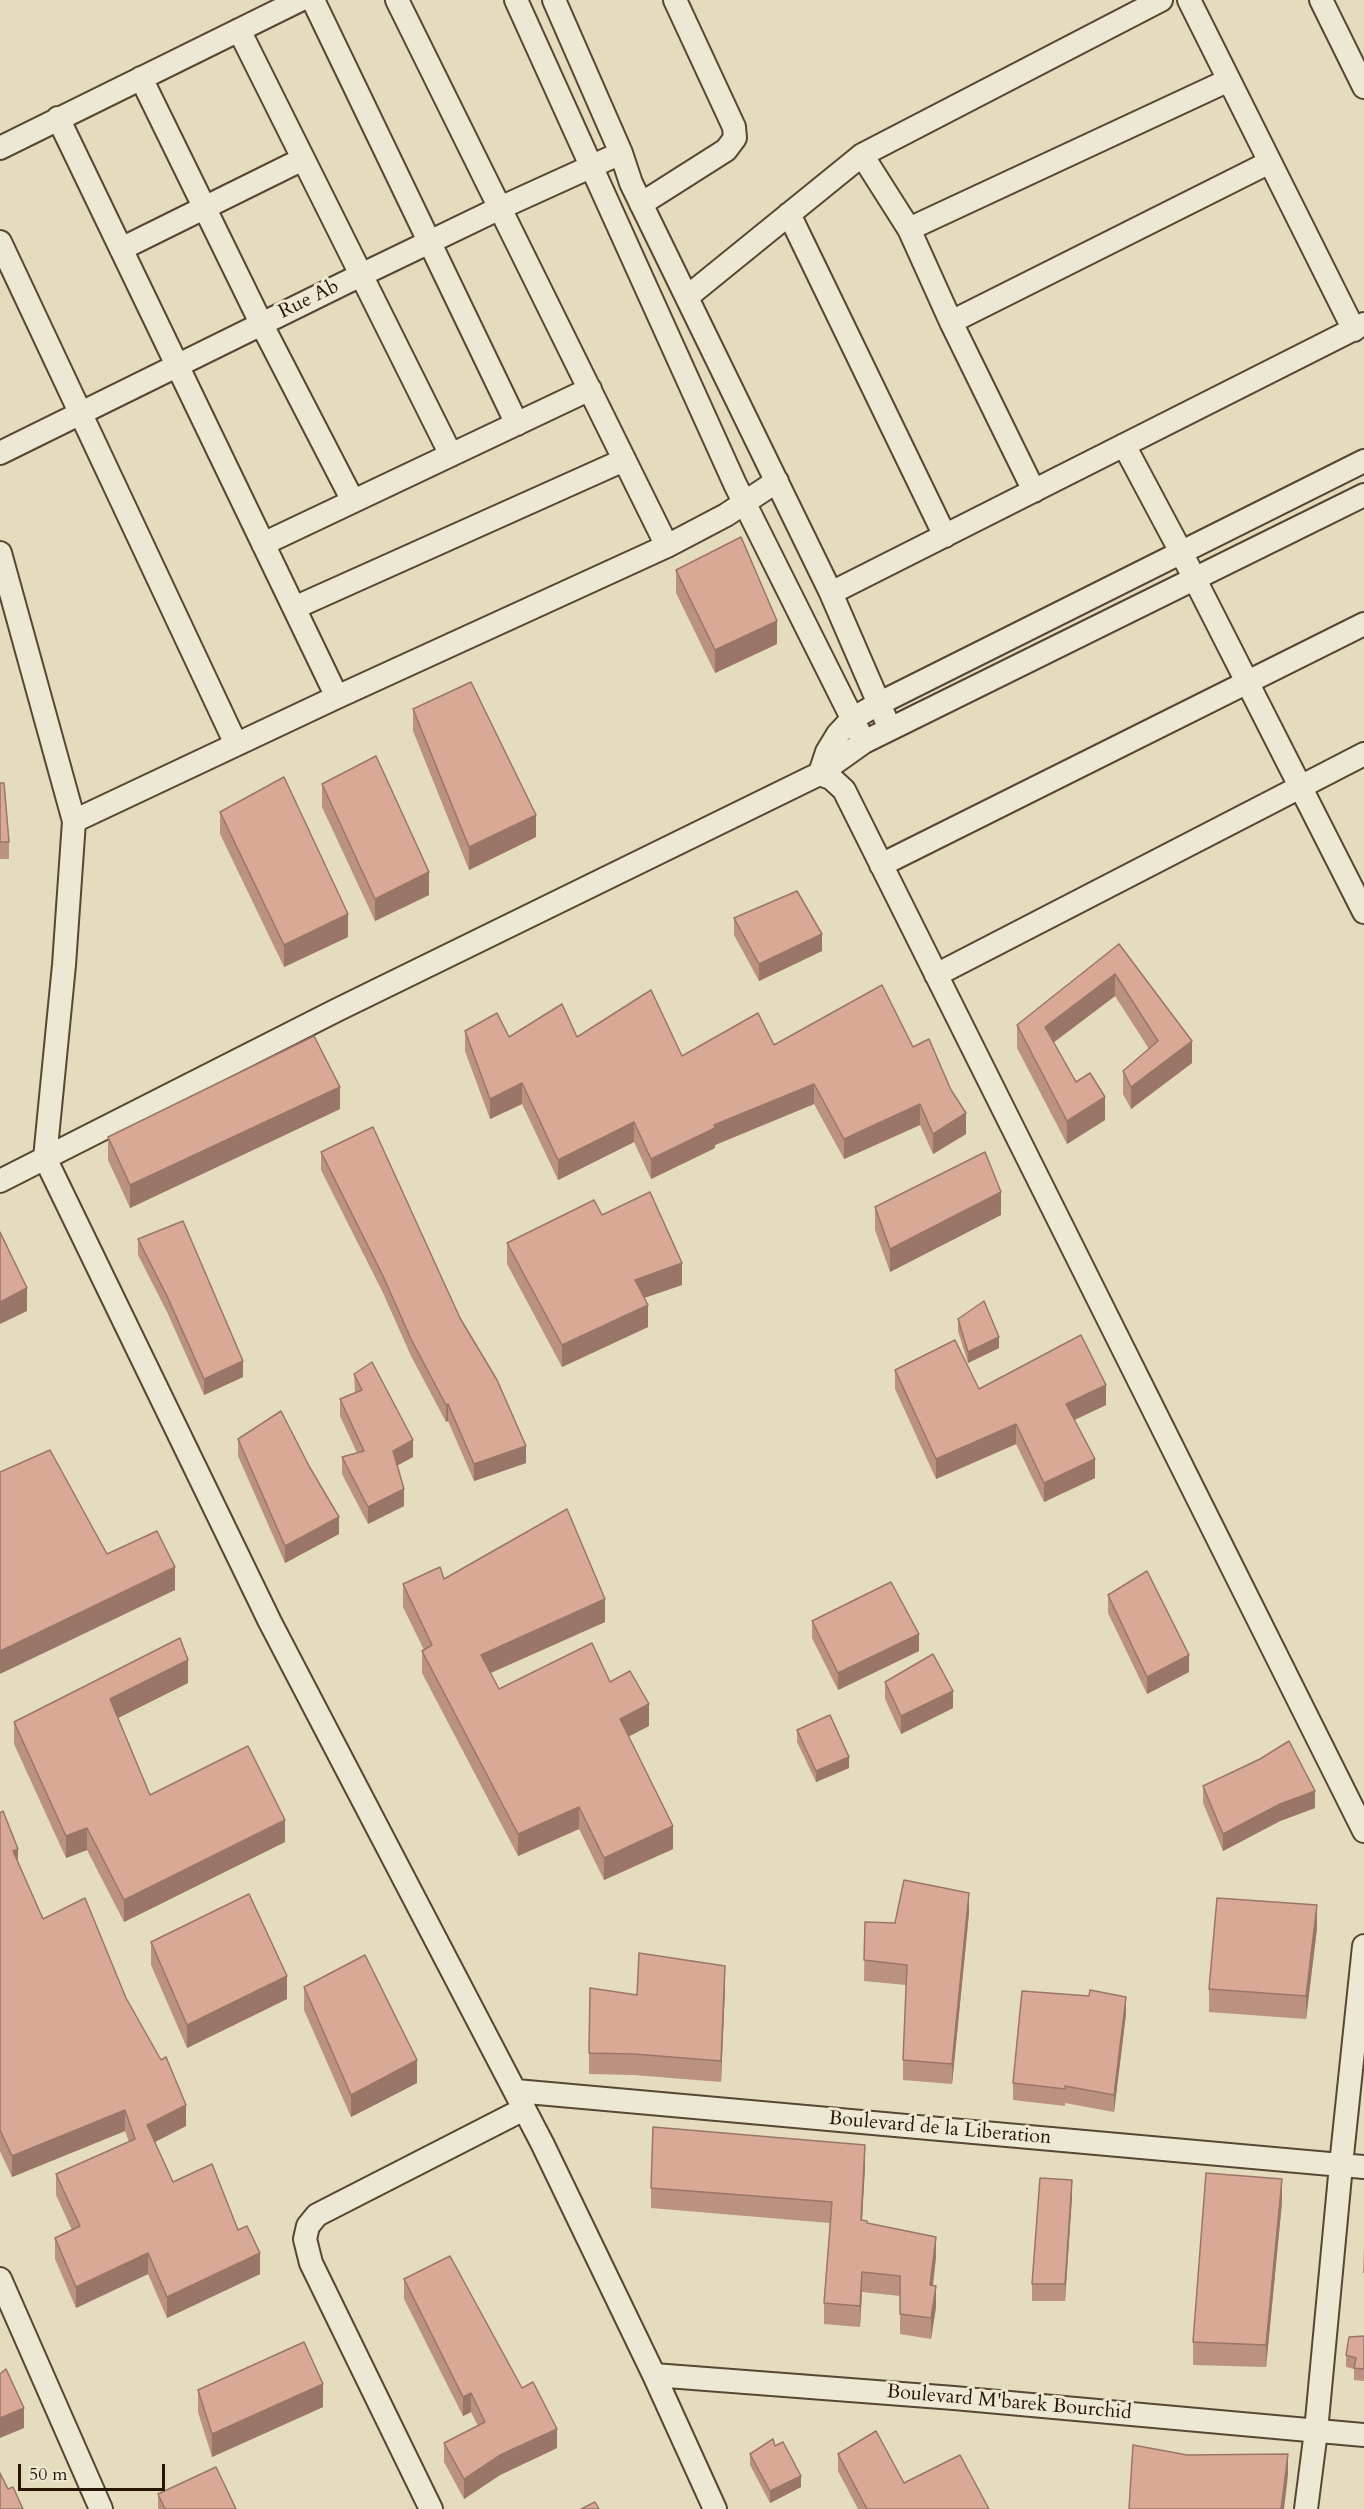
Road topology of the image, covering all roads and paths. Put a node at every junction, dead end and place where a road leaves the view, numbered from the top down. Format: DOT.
graph roads {
  1 [pos="300,0"];
  2 [pos="313,0"];
  3 [pos="397,0"];
  4 [pos="516,0"];
  5 [pos="554,0"];
  6 [pos="675,0"];
  7 [pos="1161,0"];
  8 [pos="1189,0"];
  9 [pos="1321,0"];
  10 [pos="238,30"];
  11 [pos="141,78"];
  12 [pos="1229,80"];
  13 [pos="1364,87"];
  14 [pos="58,118"];
  15 [pos="0,148"];
  16 [pos="621,153"];
  17 [pos="862,155"];
  18 [pos="303,159"];
  19 [pos="1270,162"];
  20 [pos="589,166"];
  21 [pos="641,204"];
  22 [pos="204,207"];
  23 [pos="500,208"];
  24 [pos="789,214"];
  25 [pos="909,229"];
  26 [pos="0,242"];
  27 [pos="428,242"];
  28 [pos="120,249"];
  29 [pos="361,275"];
  30 [pos="687,297"];
  31 [pos="951,322"];
  32 [pos="261,323"];
  33 [pos="1359,327"];
  34 [pos="176,364"];
  35 [pos="590,389"];
  36 [pos="80,414"];
  37 [pos="517,424"];
  38 [pos="1124,446"];
  39 [pos="0,453"];
  40 [pos="451,455"];
  41 [pos="624,460"];
  42 [pos="1364,461"];
  43 [pos="777,481"];
  44 [pos="1034,491"];
  45 [pos="1364,495"];
  46 [pos="353,501"];
  47 [pos="745,502"];
  48 [pos="945,536"];
  49 [pos="263,544"];
  50 [pos="667,546"];
  51 [pos="1181,552"];
  52 [pos="0,553"];
  53 [pos="1193,578"];
  54 [pos="831,593"];
  55 [pos="294,608"];
  56 [pos="1364,624"];
  57 [pos="1248,682"];
  58 [pos="337,697"];
  59 [pos="878,704"];
  60 [pos="852,719"];
  61 [pos="890,729"];
  62 [pos="864,742"];
  63 [pos="236,744"];
  64 [pos="1364,754"];
  65 [pos="819,774"];
  66 [pos="1299,788"];
  67 [pos="74,821"];
  68 [pos="881,865"];
  69 [pos="1364,912"];
  70 [pos="936,975"];
  71 [pos="45,1158"];
  72 [pos="0,1181"];
  73 [pos="1364,1831"];
  74 [pos="1364,1946"];
  75 [pos="520,2100"];
  76 [pos="1341,2165"];
  77 [pos="1364,2167"];
  78 [pos="0,2279"];
  79 [pos="654,2375"];
  80 [pos="1317,2431"];
  81 [pos="1364,2435"];
  82 [pos="101,2509"];
  83 [pos="431,2509"];
  84 [pos="715,2509"];
  85 [pos="1306,2509"];
  1 -- 10 [label="street"];
  2 -- 27 [label="street"];
  3 -- 23 [label="street"];
  4 -- 20 [label="street"];
  5 -- 16 [label="street"];
  6 -- 21 [label="street"];
  7 -- 17 [label="street"];
  8 -- 12 [label="street"];
  9 -- 13 [label="street"];
  10 -- 11 [label="street"];
  10 -- 18 [label="street"];
  11 -- 14 [label="street"];
  11 -- 22 [label="street"];
  12 -- 19 [label="street"];
  12 -- 25 [label="street"];
  14 -- 15 [label="street"];
  14 -- 28 [label="street"];
  16 -- 20 [label="street, Rue Ab"];
  16 -- 21 [label="street"];
  17 -- 24 [label="street"];
  17 -- 25 [label="street"];
  18 -- 22 [label="street"];
  18 -- 29 [label="street"];
  19 -- 31 [label="street"];
  19 -- 33 [label="street"];
  20 -- 23 [label="street, Rue Ab"];
  20 -- 47 [label="street"];
  21 -- 30 [label="street"];
  22 -- 28 [label="street"];
  22 -- 32 [label="street"];
  23 -- 27 [label="street, Rue Ab"];
  23 -- 35 [label="street"];
  24 -- 30 [label="street"];
  24 -- 48 [label="street"];
  25 -- 31 [label="street"];
  26 -- 36 [label="street"];
  27 -- 29 [label="street, Rue Ab"];
  27 -- 37 [label="street"];
  28 -- 34 [label="street"];
  29 -- 32 [label="street, Rue Ab"];
  29 -- 40 [label="street"];
  30 -- 43 [label="street"];
  31 -- 44 [label="street"];
  32 -- 34 [label="street, Rue Ab"];
  32 -- 46 [label="street"];
  33 -- 38 [label="street"];
  34 -- 36 [label="street, Rue Ab"];
  34 -- 49 [label="street"];
  35 -- 37 [label="street"];
  35 -- 41 [label="street"];
  36 -- 39 [label="street, Rue Ab"];
  36 -- 63 [label="street"];
  37 -- 40 [label="street"];
  38 -- 44 [label="street"];
  38 -- 51 [label="street"];
  40 -- 46 [label="street"];
  41 -- 50 [label="street"];
  41 -- 55 [label="street"];
  42 -- 51 [label="street"];
  43 -- 47 [label="street"];
  43 -- 54 [label="street"];
  44 -- 48 [label="street"];
  45 -- 53 [label="street"];
  46 -- 49 [label="street"];
  47 -- 50 [label="street"];
  47 -- 60 [label="street"];
  48 -- 54 [label="street"];
  49 -- 55 [label="street"];
  50 -- 58 [label="street"];
  51 -- 53 [label="street"];
  51 -- 59 [label="street"];
  52 -- 67 [label="street"];
  53 -- 57 [label="street"];
  53 -- 61 [label="street"];
  54 -- 59 [label="street"];
  55 -- 58 [label="street"];
  56 -- 57 [label="street"];
  57 -- 66 [label="street"];
  57 -- 68 [label="street"];
  58 -- 63 [label="street"];
  59 -- 60 [label="street"];
  59 -- 61 [label="street"];
  60 -- 62 [label="street"];
  60 -- 65 [label="street"];
  61 -- 62 [label="street"];
  62 -- 65 [label="street"];
  63 -- 67 [label="street"];
  64 -- 66 [label="street"];
  65 -- 68 [label="street"];
  65 -- 71 [label="street"];
  66 -- 69 [label="street"];
  66 -- 70 [label="street"];
  67 -- 71 [label="street"];
  68 -- 70 [label="street"];
  70 -- 73 [label="street"];
  71 -- 72 [label="street"];
  71 -- 75 [label="street"];
  74 -- 76 [label="street"];
  75 -- 76 [label="street, Boulevard de la Liberation"];
  75 -- 79 [label="street"];
  75 -- 83 [label="street"];
  76 -- 77 [label="street, Boulevard de la Liberation"];
  76 -- 80 [label="street"];
  78 -- 82 [label="street"];
  79 -- 80 [label="street, Boulevard M'barek Bourchid"];
  79 -- 84 [label="street"];
  80 -- 81 [label="street, Boulevard M'barek Bourchid"];
  80 -- 85 [label="street"];
}
